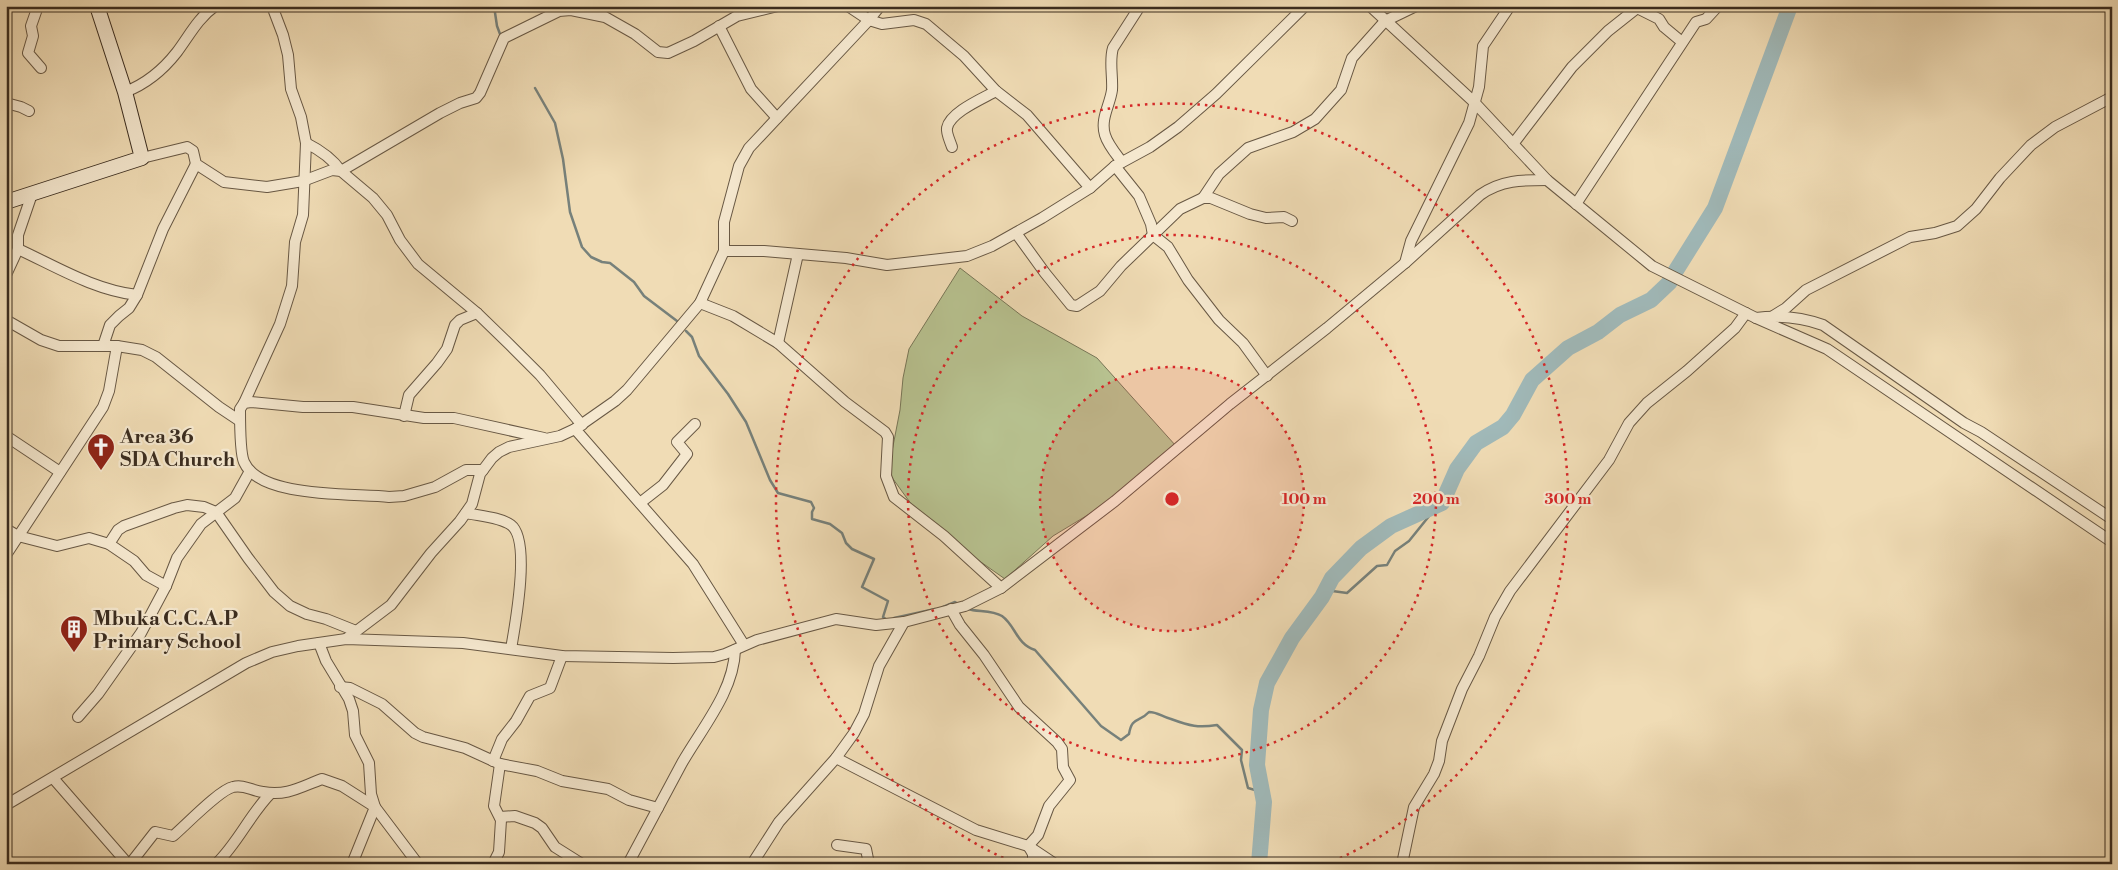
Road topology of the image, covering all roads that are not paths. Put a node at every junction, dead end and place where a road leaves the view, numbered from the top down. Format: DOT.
graph roads {
  1 [pos="38,6"];
  2 [pos="97,6"];
  3 [pos="215,6"];
  4 [pos="272,6"];
  5 [pos="778,6"];
  6 [pos="848,6"];
  7 [pos="880,6"];
  8 [pos="1140,6"];
  9 [pos="1305,6"];
  10 [pos="1370,6"];
  11 [pos="1416,6"];
  12 [pos="1510,6"];
  13 [pos="1718,6"];
  14 [pos="558,8"];
  15 [pos="870,20"];
  16 [pos="1385,21"];
  17 [pos="719,26"];
  18 [pos="1682,42"];
  19 [pos="41,68"];
  20 [pos="996,91"];
  21 [pos="125,92"];
  22 [pos="2112,97"];
  23 [pos="1474,102"];
  24 [pos="6,104"];
  25 [pos="29,111"];
  26 [pos="777,118"];
  27 [pos="306,143"];
  28 [pos="1513,144"];
  29 [pos="952,146"];
  30 [pos="142,158"];
  31 [pos="196,164"];
  32 [pos="1118,164"];
  33 [pos="341,171"];
  34 [pos="1547,180"];
  35 [pos="303,181"];
  36 [pos="1090,188"];
  37 [pos="32,194"];
  38 [pos="1203,198"];
  39 [pos="6,202"];
  40 [pos="1576,204"];
  41 [pos="1292,221"];
  42 [pos="1016,233"];
  43 [pos="1153,235"];
  44 [pos="18,249"];
  45 [pos="724,251"];
  46 [pos="798,254"];
  47 [pos="1405,263"];
  48 [pos="6,275"];
  49 [pos="137,295"];
  50 [pos="700,303"];
  51 [pos="477,313"];
  52 [pos="1746,313"];
  53 [pos="1773,316"];
  54 [pos="1756,318"];
  55 [pos="6,320"];
  56 [pos="778,343"];
  57 [pos="103,346"];
  58 [pos="117,346"];
  59 [pos="1267,376"];
  60 [pos="244,403"];
  61 [pos="404,416"];
  62 [pos="240,421"];
  63 [pos="695,424"];
  64 [pos="578,427"];
  65 [pos="6,436"];
  66 [pos="548,439"];
  67 [pos="483,470"];
  68 [pos="250,471"];
  69 [pos="60,472"];
  70 [pos="640,503"];
  71 [pos="216,512"];
  72 [pos="466,513"];
  73 [pos="2112,519"];
  74 [pos="6,529"];
  75 [pos="18,536"];
  76 [pos="2112,542"];
  77 [pos="109,544"];
  78 [pos="6,555"];
  79 [pos="166,586"];
  80 [pos="1001,588"];
  81 [pos="951,609"];
  82 [pos="904,622"];
  83 [pos="356,631"];
  84 [pos="346,639"];
  85 [pos="319,643"];
  86 [pos="740,647"];
  87 [pos="511,649"];
  88 [pos="562,656"];
  89 [pos="340,687"];
  90 [pos="78,717"];
  91 [pos="836,758"];
  92 [pos="496,763"];
  93 [pos="53,778"];
  94 [pos="272,792"];
  95 [pos="6,804"];
  96 [pos="375,806"];
  97 [pos="658,808"];
  98 [pos="500,817"];
  99 [pos="837,845"];
  100 [pos="1028,846"];
  101 [pos="129,864"];
  102 [pos="216,864"];
  103 [pos="352,864"];
  104 [pos="418,864"];
  105 [pos="493,864"];
  106 [pos="582,864"];
  107 [pos="628,864"];
  108 [pos="752,864"];
  109 [pos="869,864"];
  110 [pos="1033,864"];
  111 [pos="1055,864"];
  112 [pos="1402,864"];
  1 -- 19 [label="street"];
  2 -- 21 [label="street"];
  3 -- 21 [label="street"];
  4 -- 27 [label="street"];
  5 -- 17 [label="street"];
  6 -- 15 [label="street"];
  7 -- 15 [label="street"];
  8 -- 32 [label="street"];
  9 -- 32 [label="street"];
  10 -- 16 [label="street"];
  11 -- 16 [label="street"];
  12 -- 23 [label="street"];
  13 -- 18 [label="street"];
  14 -- 17 [label="street"];
  14 -- 33 [label="street"];
  15 -- 20 [label="street"];
  15 -- 26 [label="street"];
  16 -- 23 [label="street"];
  16 -- 38 [label="street"];
  17 -- 26 [label="street"];
  18 -- 28 [label="street"];
  18 -- 40 [label="street"];
  20 -- 29 [label="street"];
  20 -- 36 [label="street"];
  21 -- 30 [label="street"];
  22 -- 53 [label="street"];
  23 -- 28 [label="street"];
  23 -- 47 [label="street"];
  24 -- 25 [label="street"];
  26 -- 45 [label="street"];
  27 -- 33 [label="street"];
  27 -- 35 [label="street"];
  28 -- 34 [label="street"];
  30 -- 31 [label="street"];
  30 -- 37 [label="street"];
  31 -- 35 [label="street"];
  31 -- 49 [label="street"];
  32 -- 36 [label="street"];
  32 -- 43 [label="street"];
  33 -- 35 [label="street"];
  33 -- 51 [label="street"];
  34 -- 40 [label="street"];
  34 -- 47 [label="street"];
  35 -- 60 [label="street"];
  36 -- 42 [label="street"];
  37 -- 39 [label="street"];
  37 -- 44 [label="street"];
  38 -- 41 [label="street"];
  38 -- 43 [label="street"];
  40 -- 52 [label="street"];
  42 -- 43 [label="street"];
  42 -- 46 [label="street"];
  43 -- 59 [label="street"];
  44 -- 48 [label="street"];
  44 -- 49 [label="street"];
  45 -- 46 [label="street"];
  45 -- 50 [label="street"];
  46 -- 56 [label="street"];
  47 -- 59 [label="street"];
  49 -- 57 [label="street"];
  50 -- 56 [label="street"];
  50 -- 64 [label="street"];
  51 -- 61 [label="street"];
  51 -- 64 [label="street"];
  52 -- 54 [label="street"];
  52 -- 112 [label="street"];
  53 -- 54 [label="street"];
  53 -- 73 [label="street"];
  54 -- 76 [label="street"];
  55 -- 57 [label="street"];
  56 -- 80 [label="street"];
  57 -- 58 [label="street"];
  58 -- 62 [label="street"];
  58 -- 69 [label="street"];
  59 -- 80 [label="street"];
  60 -- 61 [label="street"];
  60 -- 62 [label="street"];
  61 -- 66 [label="street"];
  62 -- 68 [label="street"];
  63 -- 70 [label="street"];
  64 -- 66 [label="street"];
  64 -- 70 [label="street"];
  65 -- 69 [label="street"];
  66 -- 67 [label="street"];
  67 -- 68 [label="street"];
  67 -- 72 [label="street"];
  68 -- 71 [label="street"];
  69 -- 75 [label="street"];
  70 -- 86 [label="street"];
  71 -- 77 [label="street"];
  71 -- 79 [label="street"];
  71 -- 83 [label="street"];
  72 -- 83 [label="street"];
  72 -- 87 [label="street"];
  74 -- 75 [label="street"];
  75 -- 77 [label="street"];
  75 -- 78 [label="street"];
  77 -- 79 [label="street"];
  79 -- 90 [label="street"];
  80 -- 81 [label="street"];
  81 -- 82 [label="street"];
  81 -- 100 [label="street"];
  82 -- 86 [label="street"];
  82 -- 91 [label="street"];
  83 -- 84 [label="street"];
  84 -- 85 [label="street"];
  84 -- 87 [label="street"];
  85 -- 89 [label="street"];
  85 -- 93 [label="street"];
  86 -- 88 [label="street"];
  86 -- 97 [label="street"];
  87 -- 88 [label="street"];
  88 -- 92 [label="street"];
  89 -- 92 [label="street"];
  89 -- 96 [label="street"];
  91 -- 100 [label="street"];
  91 -- 108 [label="street"];
  92 -- 97 [label="street"];
  92 -- 98 [label="street"];
  93 -- 95 [label="street"];
  93 -- 101 [label="street"];
  94 -- 96 [label="street"];
  94 -- 101 [label="street"];
  94 -- 102 [label="street"];
  96 -- 103 [label="street"];
  96 -- 104 [label="street"];
  97 -- 107 [label="street"];
  98 -- 105 [label="street"];
  98 -- 106 [label="street"];
  99 -- 109 [label="street"];
  100 -- 110 [label="street"];
  100 -- 111 [label="street"];
}
